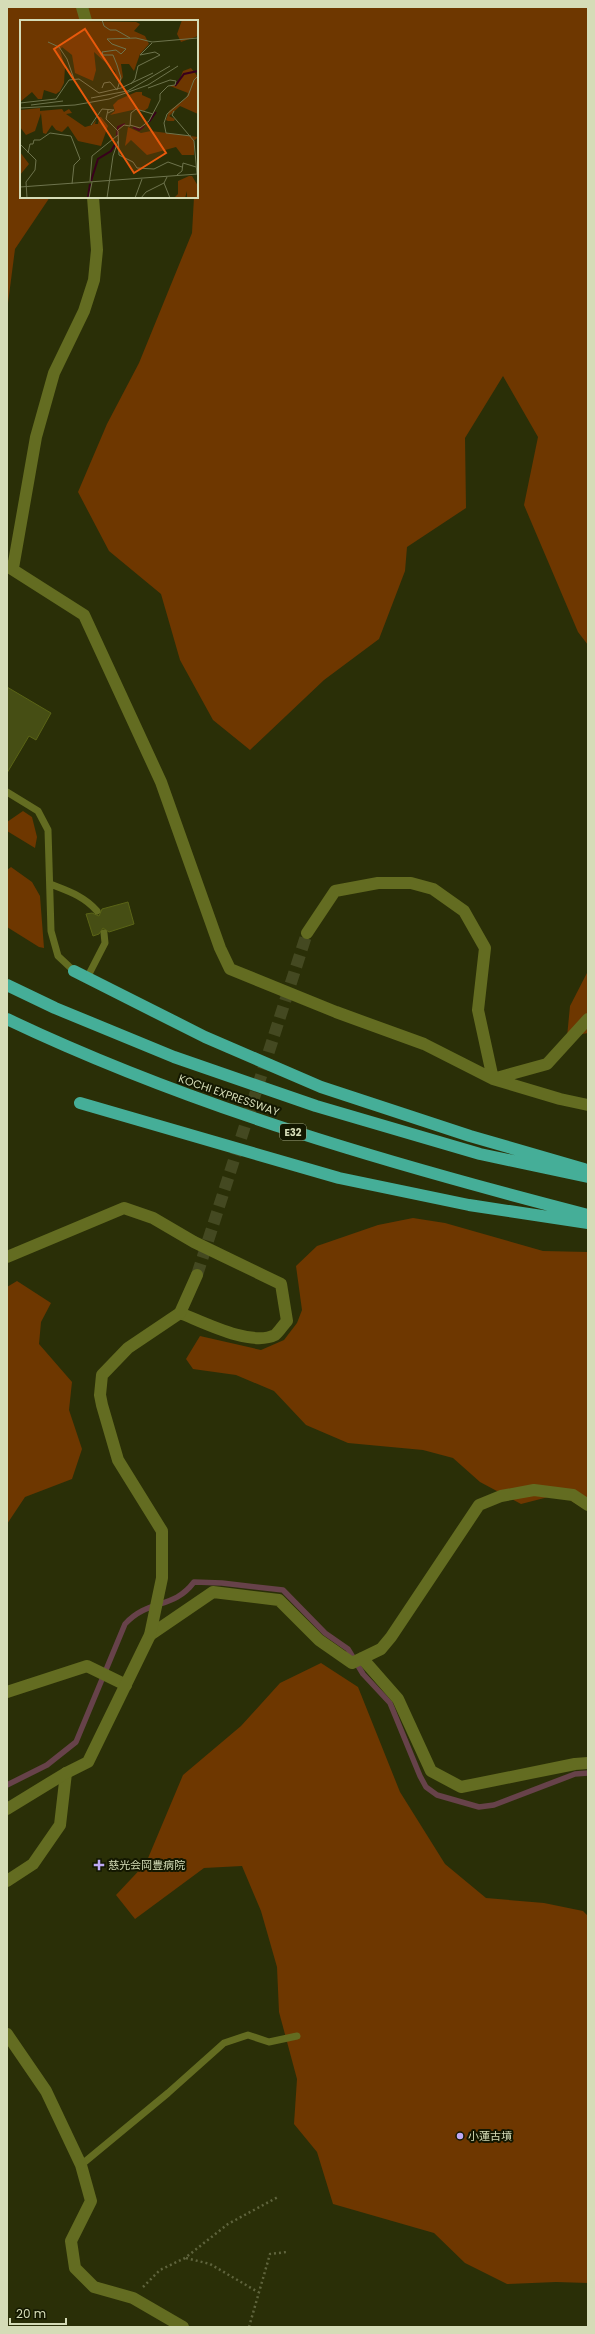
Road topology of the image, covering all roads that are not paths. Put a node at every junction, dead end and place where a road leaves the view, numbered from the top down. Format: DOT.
graph roads {
  1 [pos="82,7"];
  2 [pos="86,20"];
  3 [pos="93,198"];
  4 [pos="10,567"];
  5 [pos="7,792"];
  6 [pos="50,884"];
  7 [pos="97,911"];
  8 [pos="104,933"];
  9 [pos="307,933"];
  10 [pos="74,971"];
  11 [pos="87,978"];
  12 [pos="7,985"];
  13 [pos="7,1019"];
  14 [pos="588,1019"];
  15 [pos="493,1079"];
  16 [pos="80,1103"];
  17 [pos="588,1105"];
  18 [pos="588,1170"];
  19 [pos="588,1177"];
  20 [pos="588,1215"];
  21 [pos="588,1223"];
  22 [pos="7,1257"];
  23 [pos="197,1275"];
  24 [pos="180,1313"];
  25 [pos="588,1505"];
  26 [pos="150,1635"];
  27 [pos="357,1660"];
  28 [pos="126,1685"];
  29 [pos="7,1692"];
  30 [pos="588,1764"];
  31 [pos="66,1773"];
  32 [pos="7,1810"];
  33 [pos="7,1881"];
  34 [pos="7,2034"];
  35 [pos="298,2036"];
  36 [pos="81,2165"];
  37 [pos="183,2327"];
  1 -- 2 [label="street"];
  3 -- 4 [label="street"];
  4 -- 15 [label="street"];
  5 -- 6 [label="lane"];
  6 -- 7 [label="lane"];
  6 -- 10 [label="lane"];
  8 -- 11 [label="lane"];
  9 -- 15 [label="street"];
  10 -- 11 [label="highway"];
  11 -- 18 [label="highway"];
  12 -- 19 [label="highway, KOCHI EXPRESSWAY"];
  13 -- 20 [label="highway, KOCHI EXPRESSWAY / E32"];
  14 -- 15 [label="street"];
  15 -- 17 [label="street"];
  16 -- 21 [label="highway"];
  22 -- 24 [label="street"];
  23 -- 24 [label="street"];
  24 -- 26 [label="street"];
  25 -- 27 [label="street"];
  26 -- 27 [label="street"];
  26 -- 28 [label="street"];
  27 -- 30 [label="street"];
  28 -- 29 [label="street"];
  28 -- 31 [label="street"];
  31 -- 32 [label="street"];
  31 -- 33 [label="street"];
  34 -- 36 [label="street"];
  35 -- 36 [label="lane"];
  36 -- 37 [label="street"];
}
